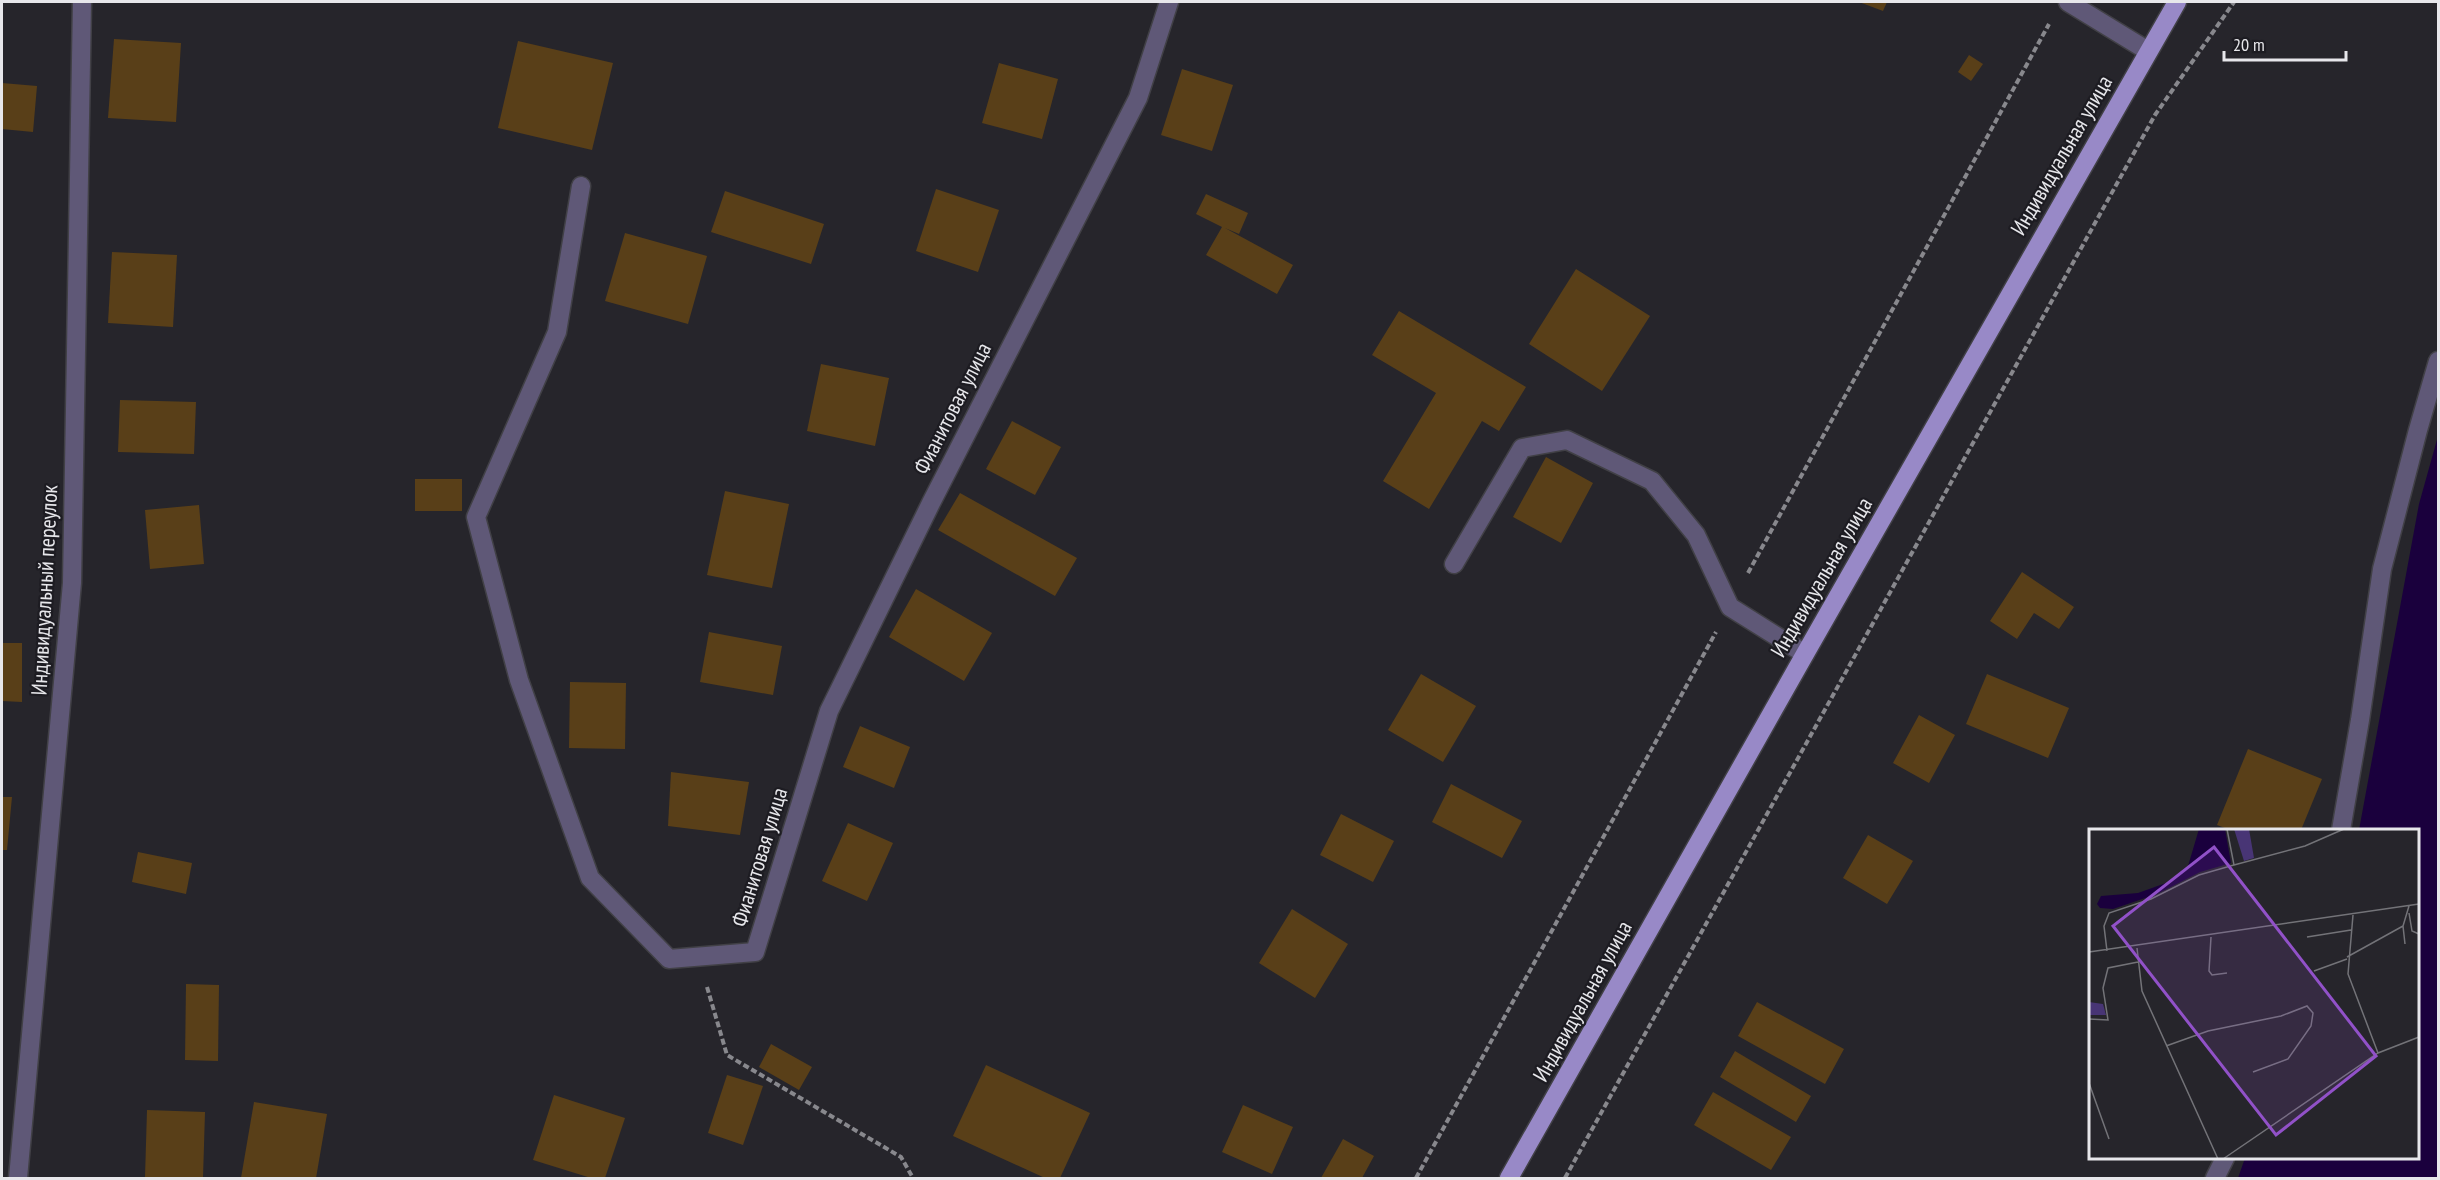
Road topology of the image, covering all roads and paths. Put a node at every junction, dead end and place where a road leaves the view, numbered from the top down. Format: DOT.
graph roads {
  1 [pos="82,2"];
  2 [pos="1169,2"];
  3 [pos="2068,2"];
  4 [pos="2177,2"];
  5 [pos="2234,2"];
  6 [pos="2148,51"];
  7 [pos="581,186"];
  8 [pos="2439,361"];
  9 [pos="1454,564"];
  10 [pos="1805,654"];
  11 [pos="2341,829"];
  12 [pos="698,957"];
  13 [pos="2225,1159"];
  14 [pos="18,1179"];
  15 [pos="913,1179"];
  16 [pos="1509,1179"];
  17 [pos="1565,1179"];
  18 [pos="2215,1179"];
  1 -- 14 [label="street, Индивидуальный переулок"];
  2 -- 12 [label="street, Фианитовая улица"];
  3 -- 6 [label="street"];
  4 -- 6 [label="main road, Индивидуальная улица"];
  5 -- 17 [label="path"];
  6 -- 10 [label="main road, Индивидуальная улица"];
  7 -- 12 [label="street, Фианитовая улица"];
  8 -- 11 [label="street"];
  9 -- 10 [label="street"];
  10 -- 16 [label="main road, Индивидуальная улица"];
  12 -- 15 [label="path"];
  13 -- 18 [label="street"];
}
